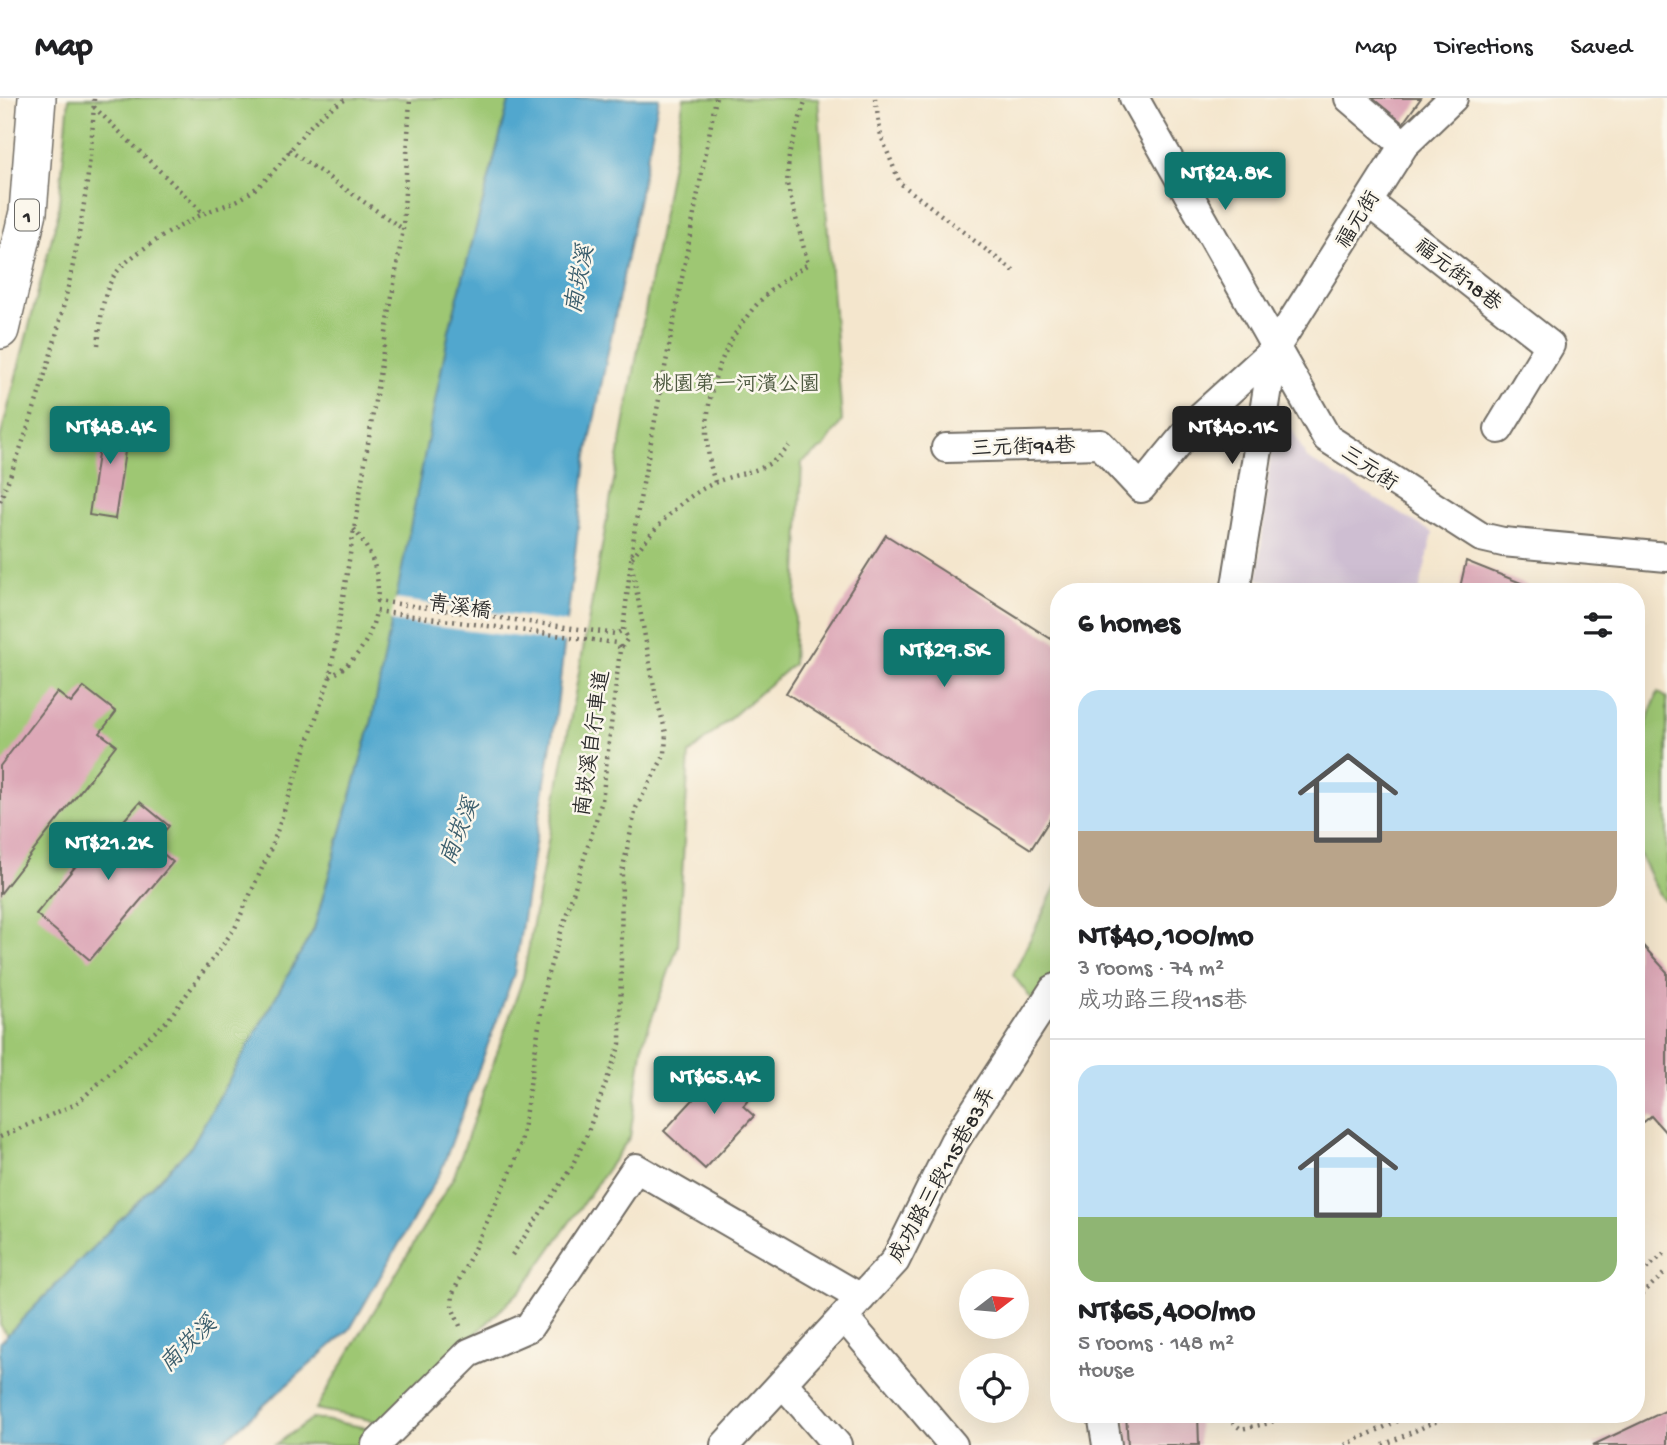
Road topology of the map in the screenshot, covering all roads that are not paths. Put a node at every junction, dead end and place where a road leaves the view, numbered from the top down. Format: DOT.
graph roads {
  1 [pos="37,98"];
  2 [pos="1349,98"];
  3 [pos="1453,98"];
  4 [pos="1142,102"];
  5 [pos="1404,145"];
  6 [pos="1367,202"];
  7 [pos="0,330"];
  8 [pos="1274,351"];
  9 [pos="1499,429"];
  10 [pos="946,448"];
  11 [pos="1667,556"];
  12 [pos="1237,583"];
  13 [pos="1050,995"];
  14 [pos="852,1307"];
  15 [pos="783,1383"];
  16 [pos="1103,1423"];
  17 [pos="737,1441"];
  18 [pos="376,1445"];
  19 [pos="837,1445"];
  20 [pos="953,1445"];
  21 [pos="1107,1445"];
  1 -- 7 [label="main road, 1"];
  2 -- 5 [label="street"];
  3 -- 5 [label="street, 福元街"];
  4 -- 8 [label="street, 三元街"];
  5 -- 6 [label="street, 福元街"];
  6 -- 8 [label="street, 福元街"];
  6 -- 9 [label="street, 福元街18巷"];
  8 -- 10 [label="street, 三元街94巷"];
  8 -- 11 [label="street, 三元街"];
  8 -- 12 [label="street"];
  13 -- 14 [label="street, 成功路三段115巷83弄"];
  14 -- 15 [label="street, 成功路三段115巷83弄"];
  14 -- 18 [label="street"];
  14 -- 20 [label="street"];
  15 -- 17 [label="street, 成功路三段115巷83弄"];
  15 -- 19 [label="street"];
  16 -- 21 [label="street"];
}
